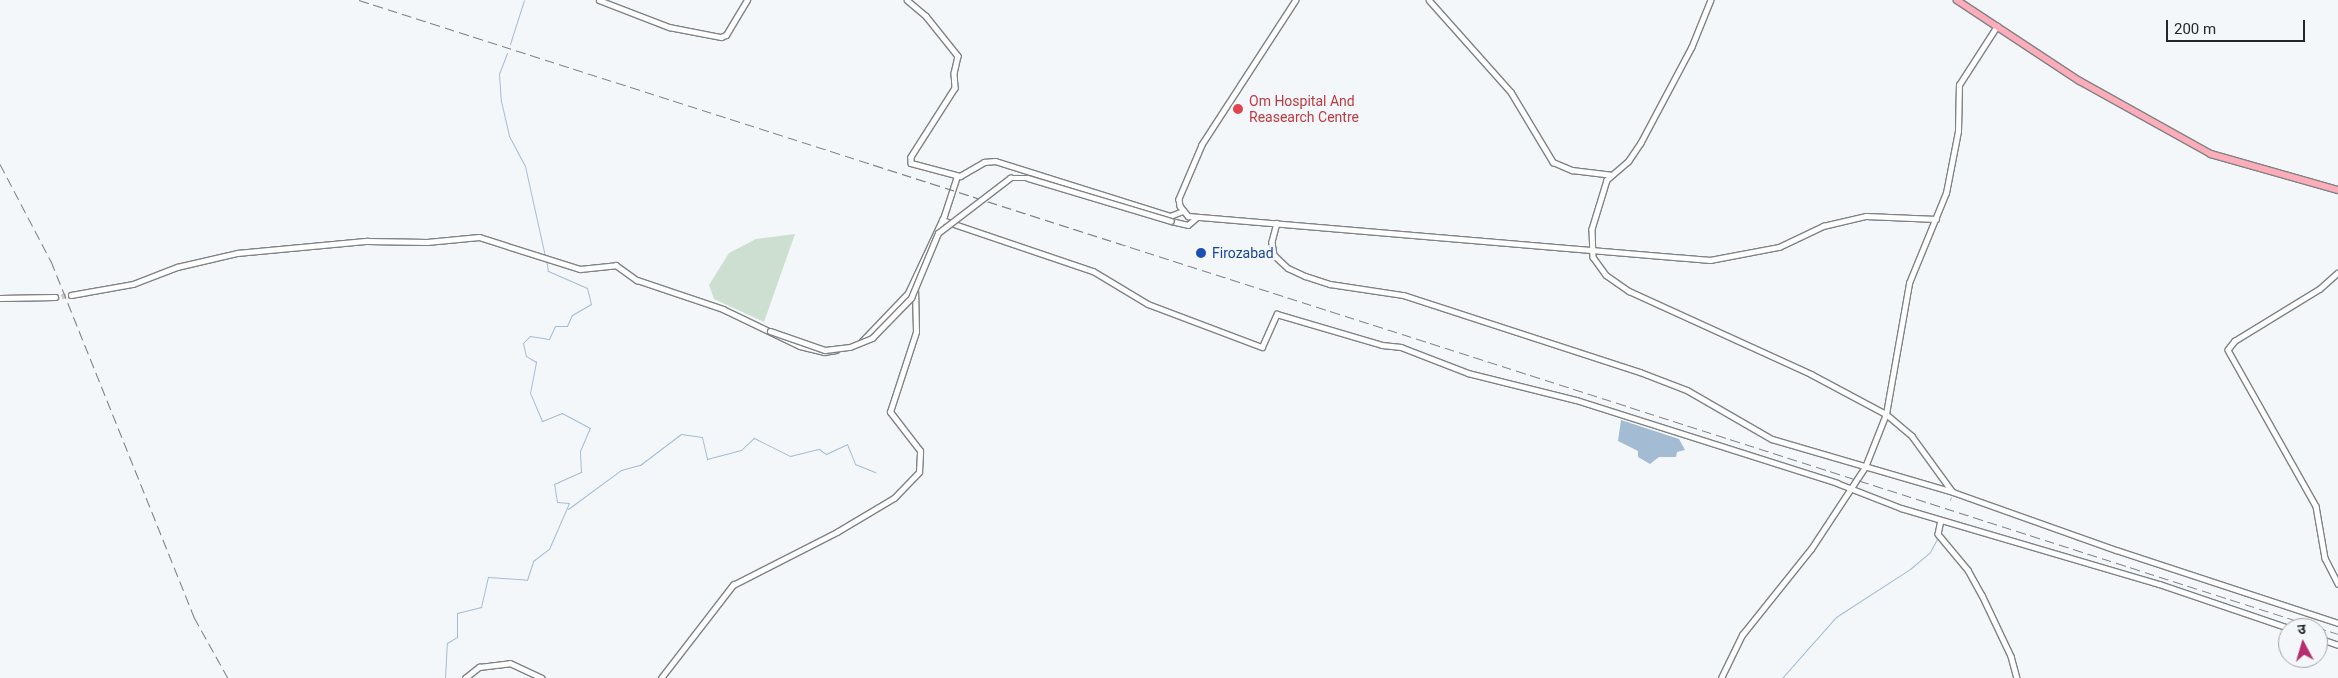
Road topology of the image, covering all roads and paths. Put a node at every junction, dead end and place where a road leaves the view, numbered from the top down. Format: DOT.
graph roads {
  1 [pos="599,0"];
  2 [pos="747,0"];
  3 [pos="907,0"];
  4 [pos="1296,0"];
  5 [pos="1429,0"];
  6 [pos="1711,0"];
  7 [pos="1957,0"];
  8 [pos="1997,26"];
  9 [pos="1611,175"];
  10 [pos="957,176"];
  11 [pos="2338,190"];
  12 [pos="1183,211"];
  13 [pos="1196,218"];
  14 [pos="1936,219"];
  15 [pos="942,220"];
  16 [pos="1277,223"];
  17 [pos="1592,249"];
  18 [pos="2338,273"];
  19 [pos="914,281"];
  20 [pos="71,294"];
  21 [pos="55,297"];
  22 [pos="0,298"];
  23 [pos="761,328"];
  24 [pos="1886,414"];
  25 [pos="1865,466"];
  26 [pos="1851,489"];
  27 [pos="1953,492"];
  28 [pos="1941,520"];
  29 [pos="2338,584"];
  30 [pos="2338,623"];
  31 [pos="2278,625"];
  32 [pos="465,678"];
  33 [pos="542,678"];
  34 [pos="661,678"];
  35 [pos="1721,678"];
  36 [pos="2017,678"];
  1 -- 2 [label="street"];
  3 -- 10 [label="street"];
  4 -- 12 [label="street"];
  5 -- 9 [label="street"];
  6 -- 9 [label="street"];
  7 -- 8 [label="main road"];
  8 -- 11 [label="main road"];
  8 -- 14 [label="street"];
  9 -- 17 [label="street"];
  10 -- 12 [label="street"];
  10 -- 15 [label="street"];
  12 -- 13 [label="street"];
  13 -- 16 [label="street"];
  13 -- 23 [label="street, bridge"];
  14 -- 17 [label="street"];
  14 -- 24 [label="street"];
  15 -- 19 [label="street"];
  15 -- 26 [label="street"];
  16 -- 17 [label="street"];
  16 -- 25 [label="street"];
  17 -- 24 [label="street"];
  18 -- 29 [label="street"];
  19 -- 23 [label="street"];
  19 -- 34 [label="street"];
  20 -- 23 [label="street"];
  21 -- 22 [label="street"];
  24 -- 25 [label="street"];
  24 -- 27 [label="street"];
  25 -- 26 [label="street"];
  25 -- 27 [label="street"];
  26 -- 28 [label="street"];
  26 -- 35 [label="street"];
  27 -- 30 [label="street"];
  28 -- 31 [label="street"];
  28 -- 36 [label="street"];
  32 -- 33 [label="street"];
}
